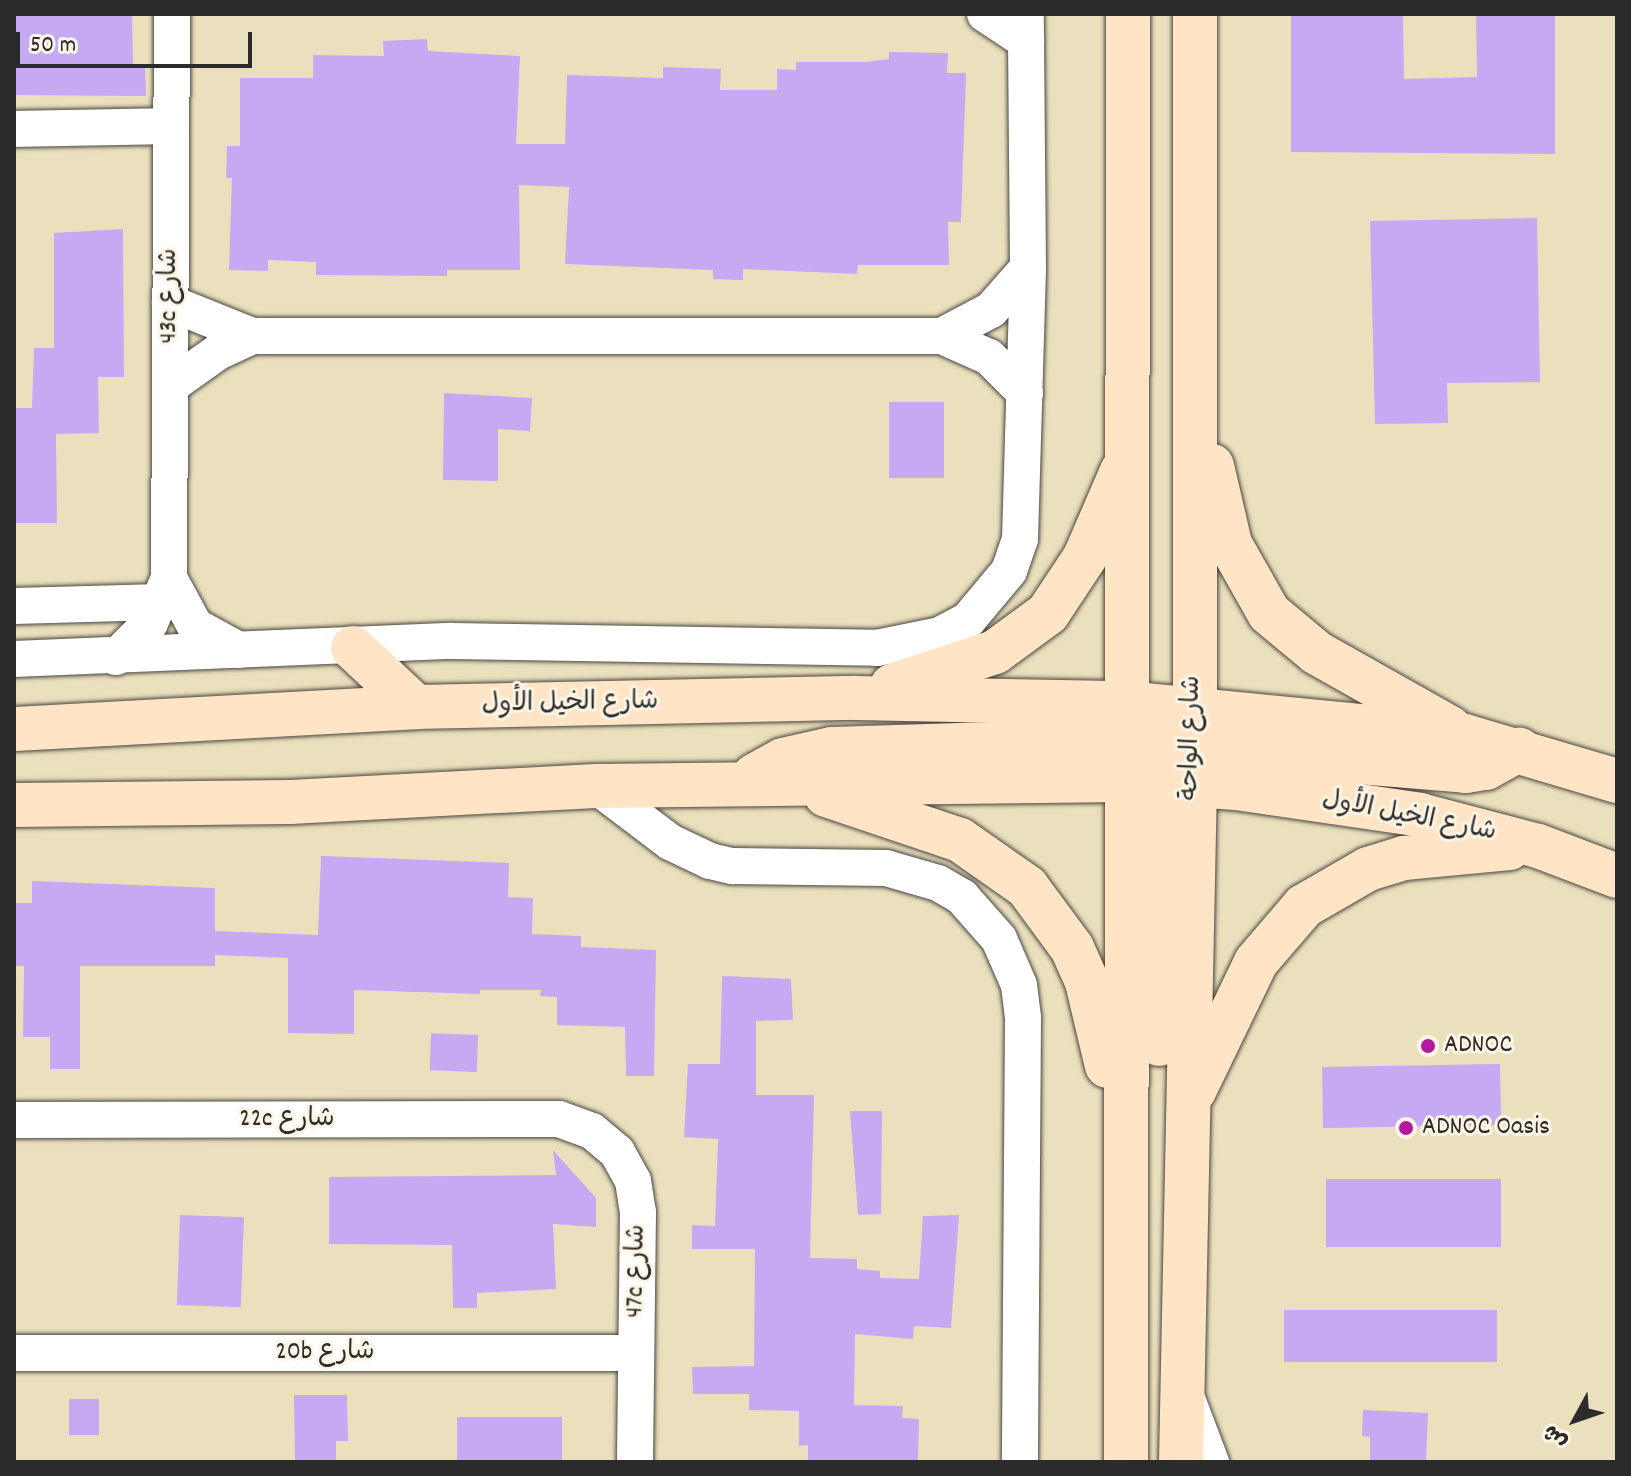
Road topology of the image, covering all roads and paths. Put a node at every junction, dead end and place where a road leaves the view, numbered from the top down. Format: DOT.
graph roads {
  1 [pos="172,14"];
  2 [pos="985,14"];
  3 [pos="1128,14"];
  4 [pos="1195,14"];
  5 [pos="1026,28"];
  6 [pos="171,126"];
  7 [pos="14,129"];
  8 [pos="1128,256"];
  9 [pos="1028,268"];
  10 [pos="170,303"];
  11 [pos="252,336"];
  12 [pos="942,336"];
  13 [pos="1194,365"];
  14 [pos="170,386"];
  15 [pos="1025,393"];
  16 [pos="1129,453"];
  17 [pos="165,590"];
  18 [pos="14,606"];
  19 [pos="353,648"];
  20 [pos="244,652"];
  21 [pos="116,657"];
  22 [pos="14,659"];
  23 [pos="856,698"];
  24 [pos="416,707"];
  25 [pos="14,729"];
  26 [pos="1465,736"];
  27 [pos="1159,742"];
  28 [pos="1519,750"];
  29 [pos="1617,781"];
  30 [pos="790,783"];
  31 [pos="742,784"];
  32 [pos="596,786"];
  33 [pos="14,805"];
  34 [pos="1538,846"];
  35 [pos="1617,876"];
  36 [pos="1188,1104"];
  37 [pos="559,1119"];
  38 [pos="14,1120"];
  39 [pos="1125,1152"];
  40 [pos="1184,1225"];
  41 [pos="14,1353"];
  42 [pos="636,1353"];
  43 [pos="1179,1378"];
  44 [pos="635,1462"];
  45 [pos="1020,1462"];
  46 [pos="1126,1462"];
  47 [pos="1181,1462"];
  48 [pos="1211,1462"];
  1 -- 6 [label="street, 43c شارع"];
  2 -- 5 [label="street"];
  3 -- 8 [label="main road, شارع الواحة"];
  4 -- 13 [label="main road, شارع الواحة"];
  5 -- 9 [label="street"];
  6 -- 7 [label="street"];
  6 -- 10 [label="street, 43c شارع"];
  8 -- 16 [label="main road, شارع الواحة"];
  8 -- 27 [label="main road"];
  9 -- 12 [label="street"];
  9 -- 15 [label="street"];
  10 -- 11 [label="street"];
  10 -- 14 [label="street, 43c شارع"];
  11 -- 12 [label="street"];
  11 -- 14 [label="street"];
  12 -- 15 [label="street"];
  13 -- 26 [label="main road"];
  13 -- 27 [label="main road, شارع الواحة"];
  14 -- 17 [label="street, 43c شارع"];
  15 -- 19 [label="street"];
  16 -- 23 [label="main road"];
  16 -- 27 [label="main road, شارع الواحة"];
  17 -- 18 [label="street"];
  17 -- 20 [label="street, 43c شارع"];
  17 -- 21 [label="street"];
  19 -- 20 [label="street"];
  19 -- 24 [label="main road"];
  20 -- 21 [label="street"];
  21 -- 22 [label="street"];
  23 -- 24 [label="main road, شارع الخيل الأول"];
  23 -- 27 [label="main road, شارع الخيل الأول"];
  24 -- 25 [label="main road, شارع الخيل الأول"];
  26 -- 27 [label="main road, شارع الخيل الأول"];
  26 -- 28 [label="main road, شارع الخيل الأول"];
  27 -- 28 [label="main road"];
  27 -- 30 [label="main road, شارع الخيل الأول"];
  27 -- 31 [label="main road"];
  27 -- 34 [label="main road, شارع الخيل الأول"];
  27 -- 36 [label="main road, شارع الواحة"];
  27 -- 39 [label="main road, شارع الواحة"];
  27 -- 40 [label="main road"];
  28 -- 29 [label="main road, شارع الخيل الأول"];
  30 -- 31 [label="main road, شارع الخيل الأول"];
  30 -- 39 [label="main road"];
  31 -- 32 [label="main road, شارع الخيل الأول"];
  32 -- 33 [label="main road, شارع الخيل الأول"];
  32 -- 45 [label="street"];
  34 -- 35 [label="main road, شارع الخيل الأول"];
  34 -- 36 [label="main road"];
  36 -- 40 [label="main road, شارع الواحة"];
  37 -- 38 [label="street, 22c شارع"];
  37 -- 42 [label="street, 47c شارع"];
  39 -- 46 [label="main road, شارع الواحة"];
  40 -- 43 [label="main road, شارع الواحة"];
  41 -- 42 [label="street, 20b شارع"];
  42 -- 44 [label="street, 47c شارع"];
  43 -- 47 [label="main road, شارع الواحة"];
  43 -- 48 [label="street"];
}
